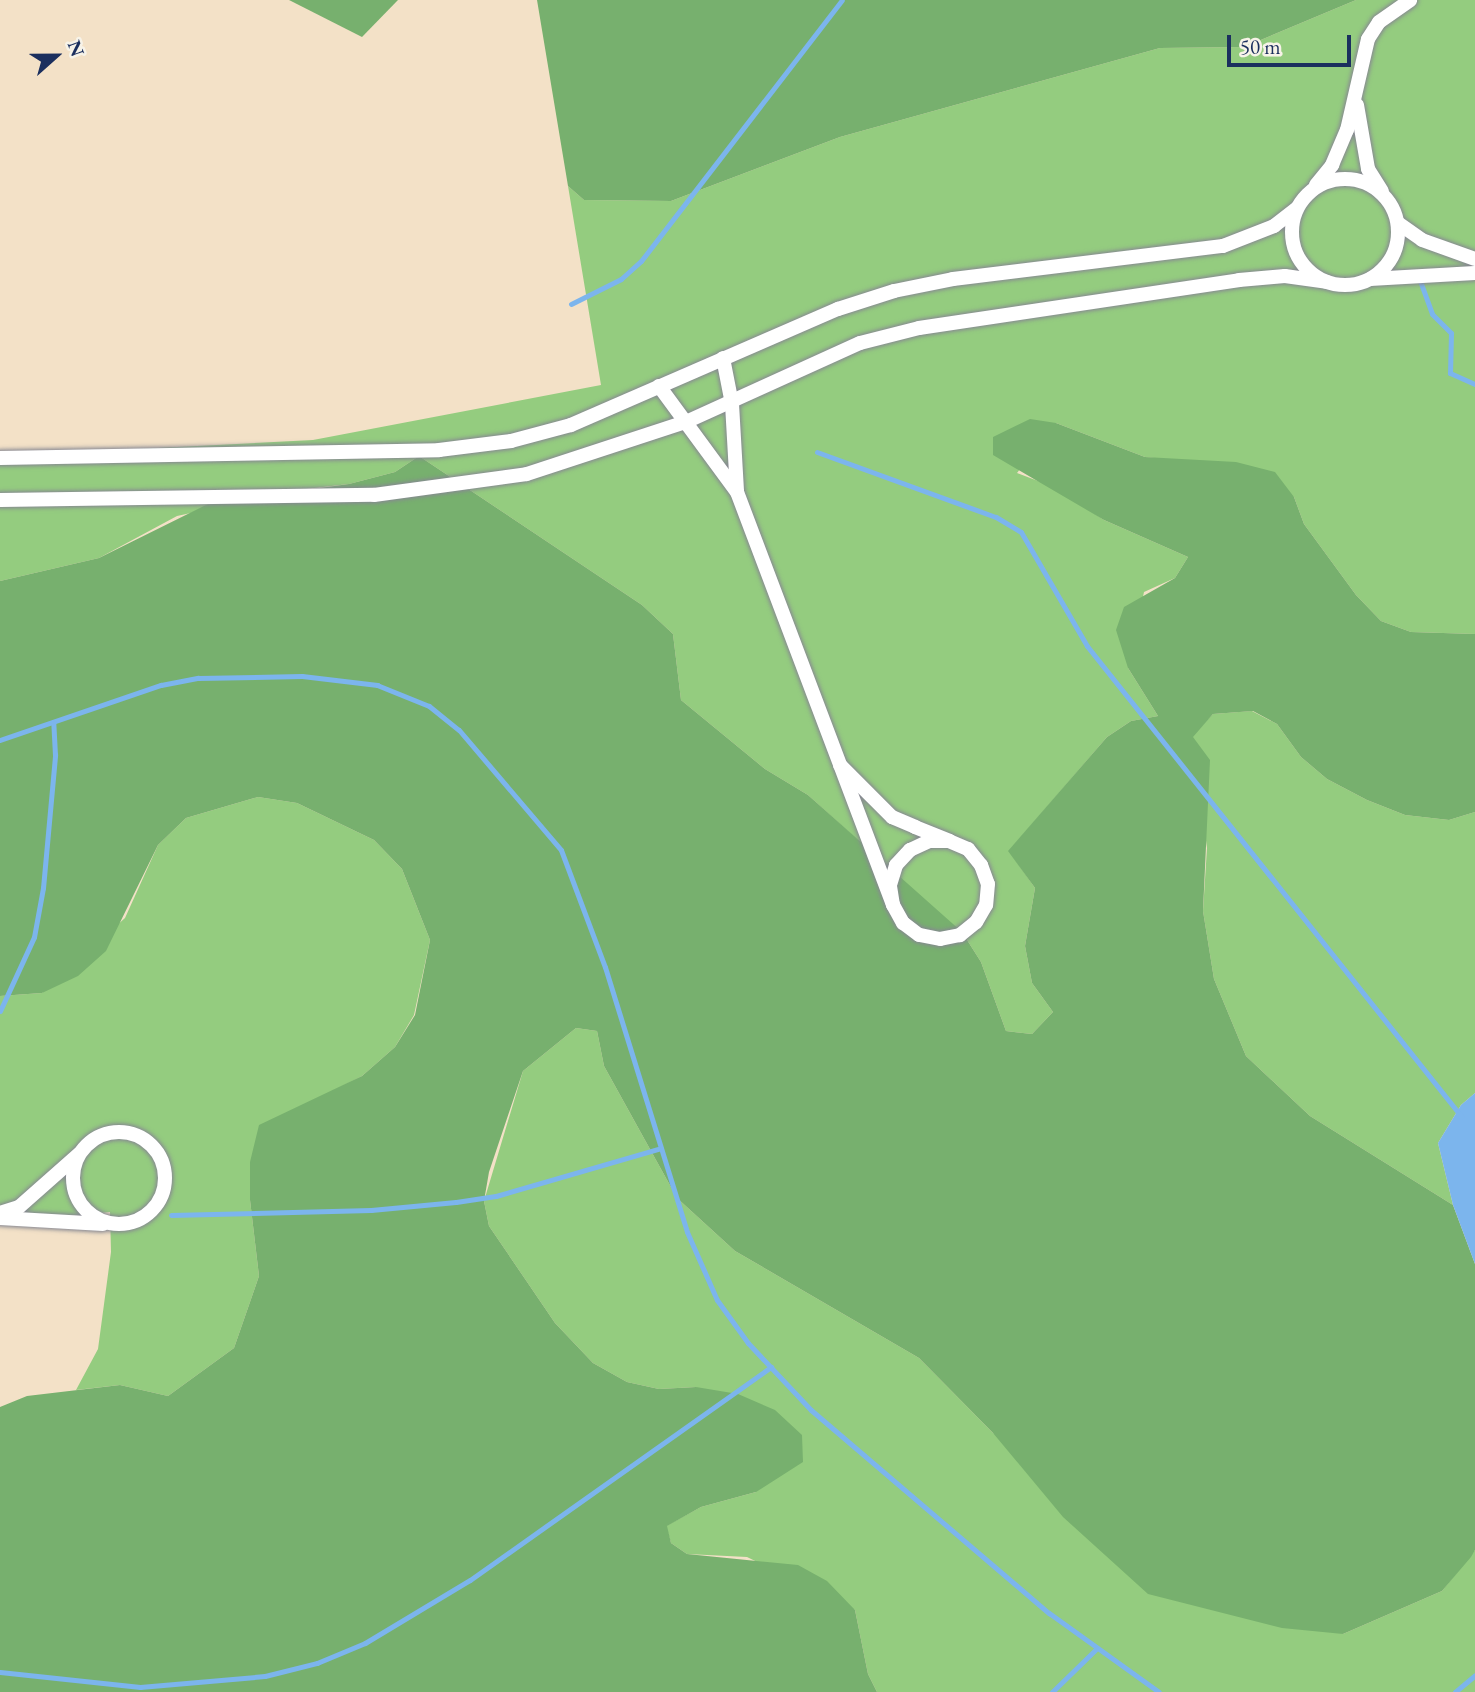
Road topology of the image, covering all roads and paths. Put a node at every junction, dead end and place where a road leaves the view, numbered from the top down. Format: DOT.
graph roads {
  1 [pos="1410,0"];
  2 [pos="1356,93"];
  3 [pos="1311,191"];
  4 [pos="1389,202"];
  5 [pos="1297,208"];
  6 [pos="1398,223"];
  7 [pos="1475,259"];
  8 [pos="1475,273"];
  9 [pos="1370,279"];
  10 [pos="1327,282"];
  11 [pos="723,358"];
  12 [pos="659,386"];
  13 [pos="732,404"];
  14 [pos="688,421"];
  15 [pos="0,458"];
  16 [pos="737,492"];
  17 [pos="0,500"];
  18 [pos="838,763"];
  19 [pos="949,841"];
  20 [pos="892,905"];
  21 [pos="80,1153"];
  22 [pos="0,1216"];
  23 [pos="118,1225"];
  1 -- 2 [label="street"];
  2 -- 3 [label="street"];
  2 -- 4 [label="street"];
  3 -- 4 [label="street"];
  3 -- 5 [label="street"];
  4 -- 6 [label="street"];
  5 -- 10 [label="street"];
  5 -- 11 [label="street"];
  6 -- 7 [label="street"];
  6 -- 9 [label="street"];
  8 -- 9 [label="street"];
  9 -- 10 [label="street"];
  10 -- 13 [label="street"];
  11 -- 12 [label="street"];
  11 -- 13 [label="street"];
  12 -- 14 [label="street"];
  12 -- 15 [label="street"];
  13 -- 14 [label="street"];
  13 -- 16 [label="street"];
  14 -- 16 [label="street"];
  14 -- 17 [label="street"];
  16 -- 18 [label="street"];
  18 -- 19 [label="street"];
  18 -- 20 [label="street"];
  19 -- 20 [label="street"];
  19 -- 20 [label="street"];
  21 -- 22 [label="street"];
  21 -- 23 [label="street"];
  21 -- 23 [label="street"];
  22 -- 23 [label="street"];
}
